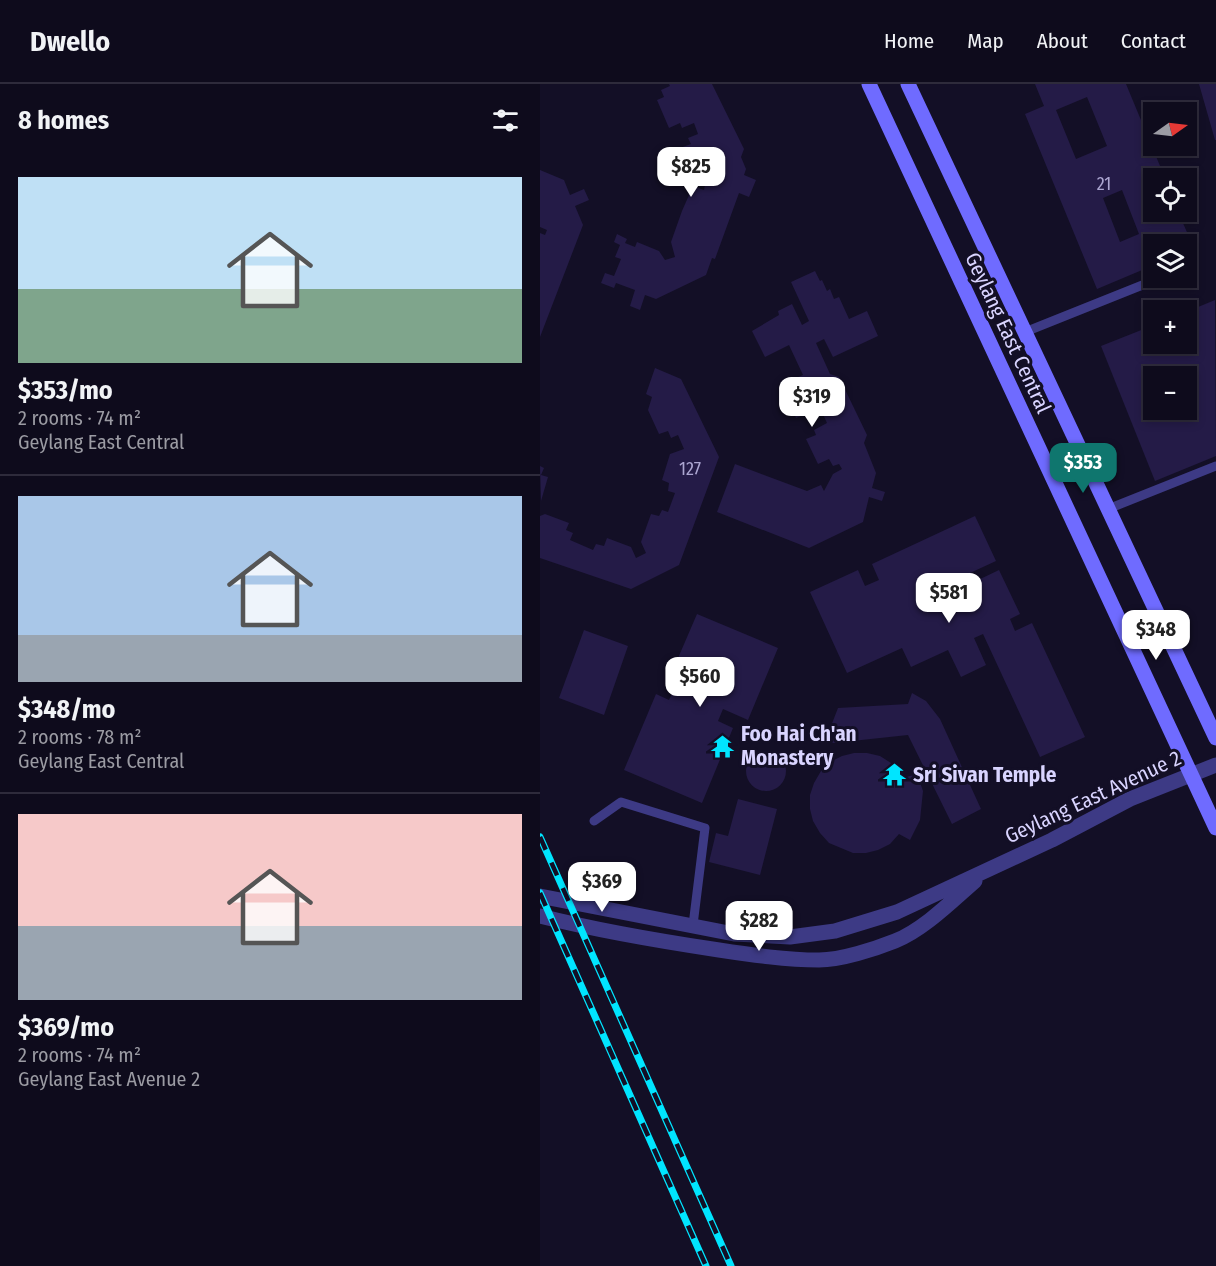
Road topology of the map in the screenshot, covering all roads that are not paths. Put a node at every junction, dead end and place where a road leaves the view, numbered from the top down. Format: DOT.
graph roads {
  1 [pos="869,84"];
  2 [pos="908,84"];
  3 [pos="1143,285"];
  4 [pos="1024,332"];
  5 [pos="1216,466"];
  6 [pos="1108,510"];
  7 [pos="1216,738"];
  8 [pos="1216,765"];
  9 [pos="1191,774"];
  10 [pos="594,821"];
  11 [pos="1216,828"];
  12 [pos="988,869"];
  13 [pos="540,896"];
  14 [pos="540,916"];
  15 [pos="693,925"];
  1 -- 9 [label="main road, Geylang East Central"];
  2 -- 4 [label="main road, Geylang East Central"];
  3 -- 4 [label="lane"];
  4 -- 6 [label="main road, Geylang East Central"];
  5 -- 6 [label="lane"];
  6 -- 7 [label="main road, Geylang East Central"];
  8 -- 9 [label="street, Geylang East Avenue 2"];
  9 -- 11 [label="main road, Geylang East Central"];
  9 -- 12 [label="street, Geylang East Avenue 2"];
  10 -- 15 [label="lane"];
  12 -- 14 [label="street, Geylang East Avenue 2"];
  12 -- 15 [label="street, Geylang East Avenue 2"];
  13 -- 15 [label="street, Geylang East Avenue 2"];
}
